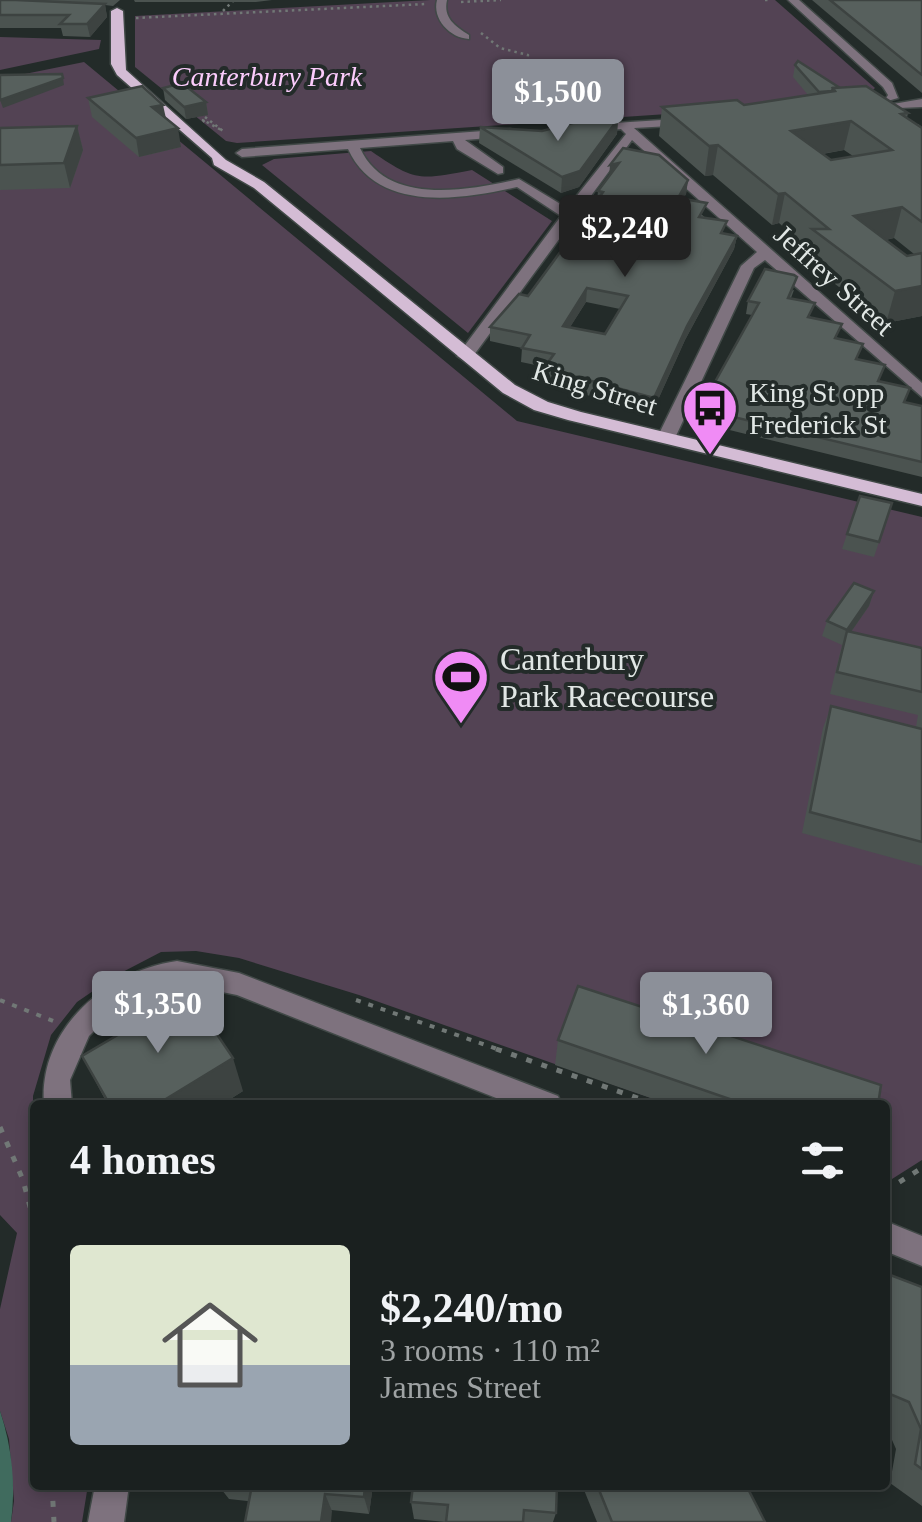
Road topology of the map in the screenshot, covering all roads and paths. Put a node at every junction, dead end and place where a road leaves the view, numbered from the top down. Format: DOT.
graph roads {
  1 [pos="234,0"];
  2 [pos="501,0"];
  3 [pos="765,0"];
  4 [pos="771,0"];
  5 [pos="792,0"];
  6 [pos="117,5"];
  7 [pos="442,6"];
  8 [pos="458,13"];
  9 [pos="220,14"];
  10 [pos="134,18"];
  11 [pos="464,38"];
  12 [pos="570,94"];
  13 [pos="614,98"];
  14 [pos="922,103"];
  15 [pos="510,118"];
  16 [pos="606,118"];
  17 [pos="713,120"];
  18 [pos="199,126"];
  19 [pos="576,128"];
  20 [pos="629,130"];
  21 [pos="525,132"];
  22 [pos="508,133"];
  23 [pos="457,137"];
  24 [pos="352,145"];
  25 [pos="236,158"];
  26 [pos="498,170"];
  27 [pos="569,215"];
  28 [pos="765,253"];
  29 [pos="465,356"];
  30 [pos="922,392"];
  31 [pos="666,438"];
  32 [pos="922,500"];
  33 [pos="0,1000"];
  34 [pos="356,1000"];
  35 [pos="80,1028"];
  36 [pos="58,1100"];
  37 [pos="535,1100"];
  38 [pos="644,1100"];
  39 [pos="0,1127"];
  40 [pos="922,1168"];
  41 [pos="890,1185"];
  42 [pos="30,1205"];
  43 [pos="890,1238"];
  44 [pos="922,1251"];
  45 [pos="52,1490"];
  46 [pos="111,1490"];
  47 [pos="54,1522"];
  48 [pos="106,1522"];
  1 -- 9 [label="path"];
  2 -- 7 [label="path"];
  3 -- 4 [label="path"];
  5 -- 14 [label="street"];
  6 -- 18 [label="main road, King Street"];
  7 -- 8 [label="street"];
  7 -- 9 [label="path"];
  7 -- 11 [label="street"];
  8 -- 12 [label="path"];
  9 -- 10 [label="path"];
  12 -- 13 [label="path"];
  12 -- 16 [label="path"];
  15 -- 22 [label="street"];
  17 -- 20 [label="street"];
  18 -- 18 [label="path"];
  18 -- 25 [label="main road, King Street"];
  19 -- 20 [label="street"];
  20 -- 27 [label="street"];
  20 -- 28 [label="street, Jeffrey Street"];
  21 -- 22 [label="street"];
  22 -- 23 [label="street"];
  23 -- 24 [label="street"];
  23 -- 26 [label="street"];
  24 -- 25 [label="street"];
  24 -- 27 [label="street"];
  25 -- 29 [label="main road, King Street"];
  27 -- 29 [label="street"];
  28 -- 30 [label="street, Jeffrey Street"];
  28 -- 31 [label="street"];
  29 -- 31 [label="main road, King Street"];
  31 -- 32 [label="main road, King Street"];
  33 -- 35 [label="path"];
  34 -- 38 [label="path"];
  35 -- 36 [label="street"];
  35 -- 37 [label="street"];
  39 -- 42 [label="path"];
  40 -- 41 [label="path"];
  43 -- 44 [label="street"];
  45 -- 47 [label="path"];
  46 -- 48 [label="street"];
}
